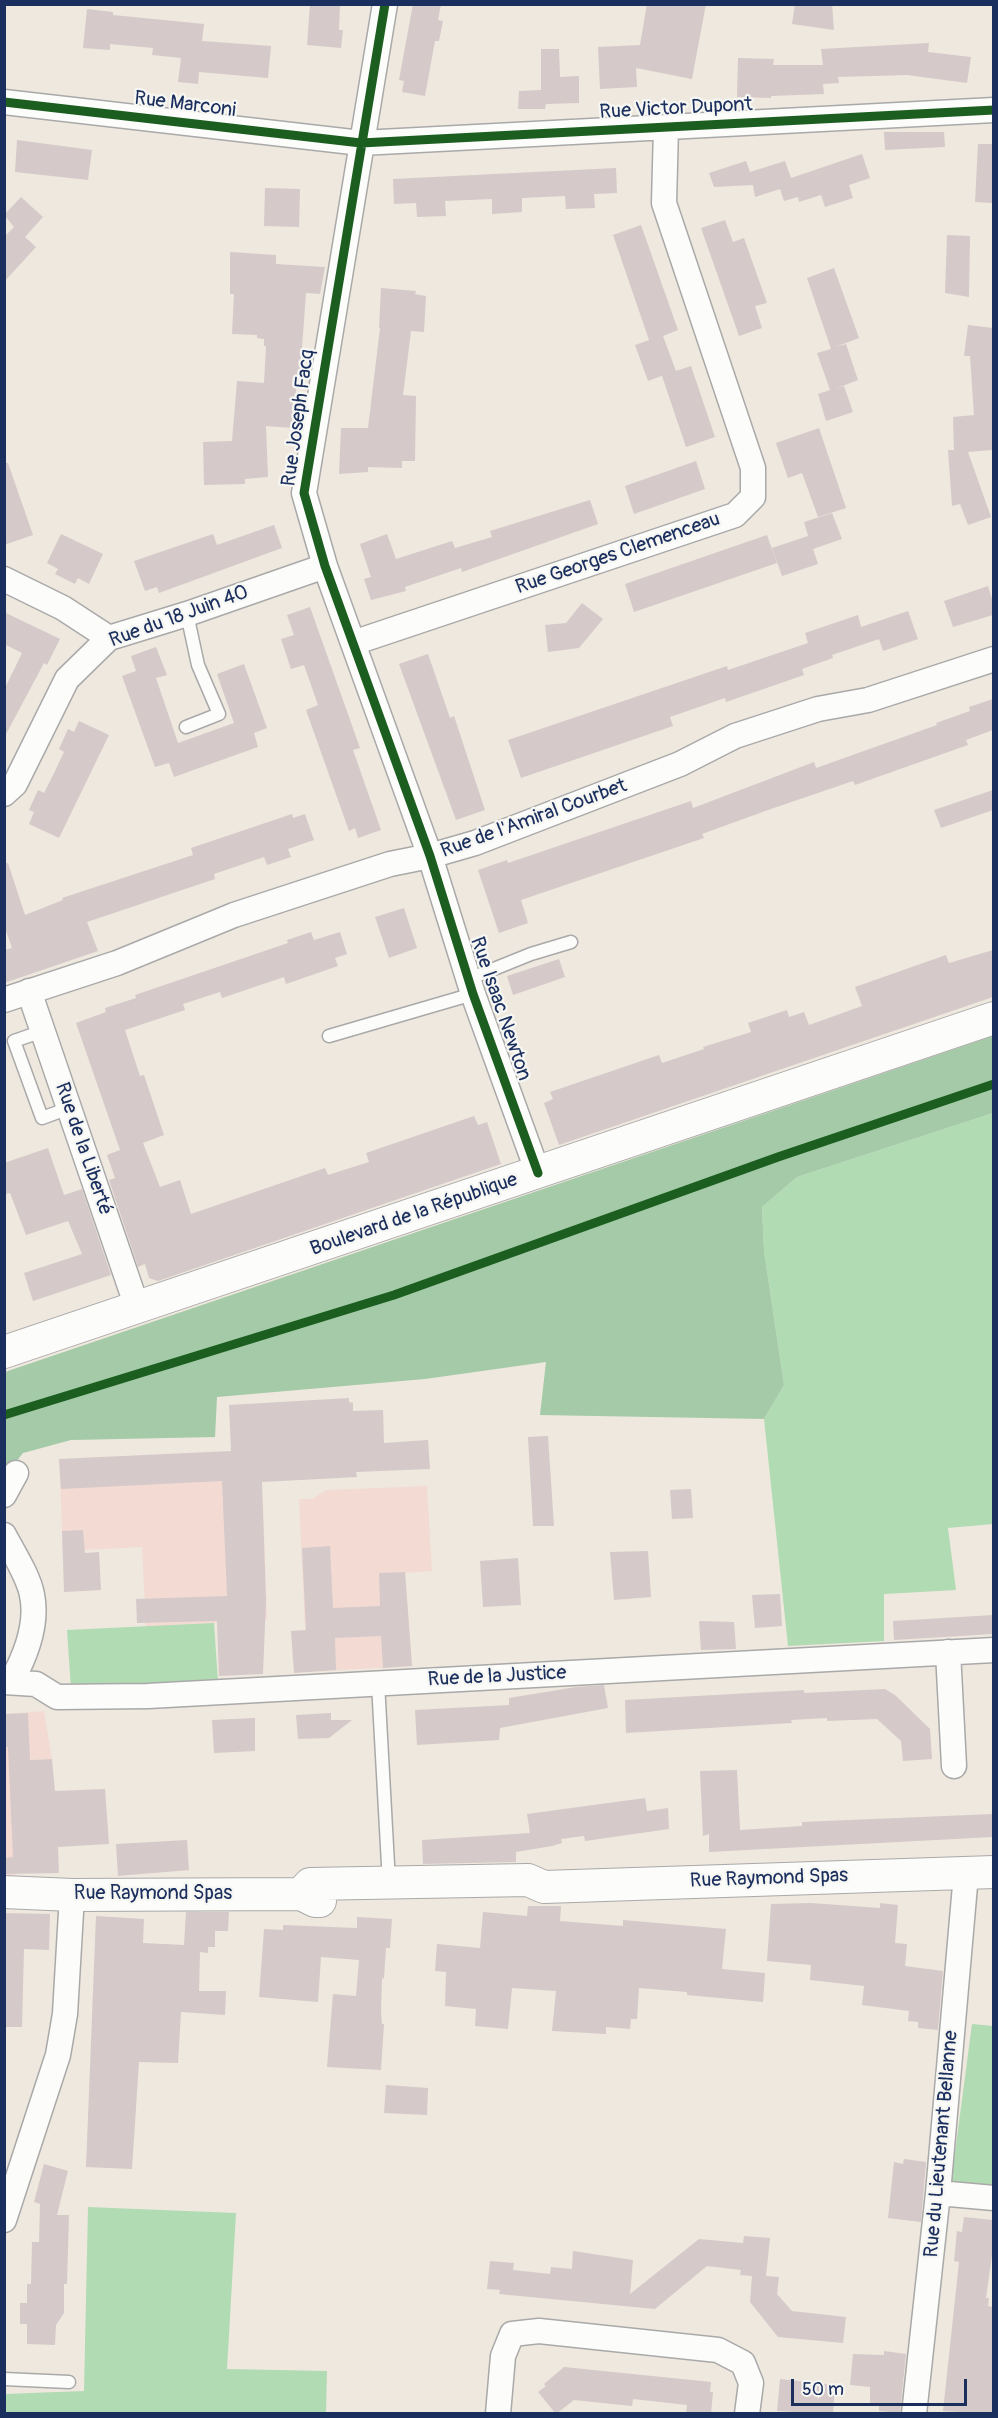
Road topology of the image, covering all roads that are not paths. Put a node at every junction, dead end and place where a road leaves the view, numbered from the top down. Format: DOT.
graph roads {
  1 [pos="385,4"];
  2 [pos="4,102"];
  3 [pos="993,110"];
  4 [pos="666,128"];
  5 [pos="361,143"];
  6 [pos="325,566"];
  7 [pos="4,579"];
  8 [pos="187,614"];
  9 [pos="109,638"];
  10 [pos="353,643"];
  11 [pos="993,659"];
  12 [pos="186,727"];
  13 [pos="4,794"];
  14 [pos="430,856"];
  15 [pos="571,942"];
  16 [pos="471,986"];
  17 [pos="29,991"];
  18 [pos="4,1000"];
  19 [pos="993,1018"];
  20 [pos="329,1036"];
  21 [pos="538,1173"];
  22 [pos="137,1307"];
  23 [pos="4,1352"];
  24 [pos="16,1473"];
  25 [pos="4,1495"];
  26 [pos="4,1535"];
  27 [pos="993,1650"];
  28 [pos="948,1652"];
  29 [pos="8,1682"];
  30 [pos="378,1683"];
  31 [pos="954,1766"];
  32 [pos="980,1873"];
  33 [pos="389,1891"];
  34 [pos="4,1892"];
  35 [pos="72,1895"];
  36 [pos="938,2193"];
  37 [pos="993,2198"];
  38 [pos="4,2220"];
  39 [pos="4,2379"];
  40 [pos="69,2382"];
  41 [pos="498,2414"];
  42 [pos="747,2414"];
  43 [pos="914,2414"];
  1 -- 5 [label="street, Rue Joseph Facq"];
  2 -- 5 [label="street, Rue Marconi"];
  3 -- 4 [label="street, Rue Victor Dupont"];
  4 -- 5 [label="street, Rue Victor Dupont"];
  4 -- 10 [label="street, Rue Georges Clemenceau"];
  5 -- 6 [label="street, Rue Joseph Facq"];
  6 -- 8 [label="street, Rue du 18 Juin 40"];
  6 -- 10 [label="street, Rue Joseph Facq"];
  7 -- 9 [label="street"];
  8 -- 9 [label="street, Rue du 18 Juin 40"];
  8 -- 12 [label="lane"];
  9 -- 13 [label="street, Rue du 18 Juin 40"];
  10 -- 14 [label="street, Rue Joseph Facq"];
  11 -- 14 [label="street, Rue de l'Amiral Courbet"];
  14 -- 16 [label="street, Rue Isaac Newton"];
  14 -- 17 [label="street, Rue de l'Amiral Courbet"];
  15 -- 16 [label="lane"];
  16 -- 20 [label="lane"];
  16 -- 21 [label="street, Rue Isaac Newton"];
  17 -- 18 [label="street, Rue de l'Amiral Courbet"];
  17 -- 22 [label="street, Rue de la Liberté"];
  19 -- 21 [label="street, Boulevard de la République"];
  21 -- 22 [label="street, Boulevard de la République"];
  22 -- 23 [label="street, Boulevard de la République"];
  24 -- 25 [label="street"];
  26 -- 29 [label="street"];
  27 -- 28 [label="street, Rue de la Justice"];
  28 -- 30 [label="street, Rue de la Justice"];
  28 -- 31 [label="street"];
  29 -- 30 [label="street, Rue de la Justice"];
  30 -- 33 [label="lane"];
  32 -- 33 [label="street, Rue Raymond Spas"];
  32 -- 36 [label="street, Rue du Lieutenant Bellanne"];
  33 -- 35 [label="street, Rue Raymond Spas"];
  34 -- 35 [label="street, Rue Raymond Spas"];
  35 -- 38 [label="street"];
  36 -- 37 [label="street"];
  36 -- 43 [label="street, Rue du Lieutenant Bellanne"];
  39 -- 40 [label="lane"];
  41 -- 42 [label="street"];
}
